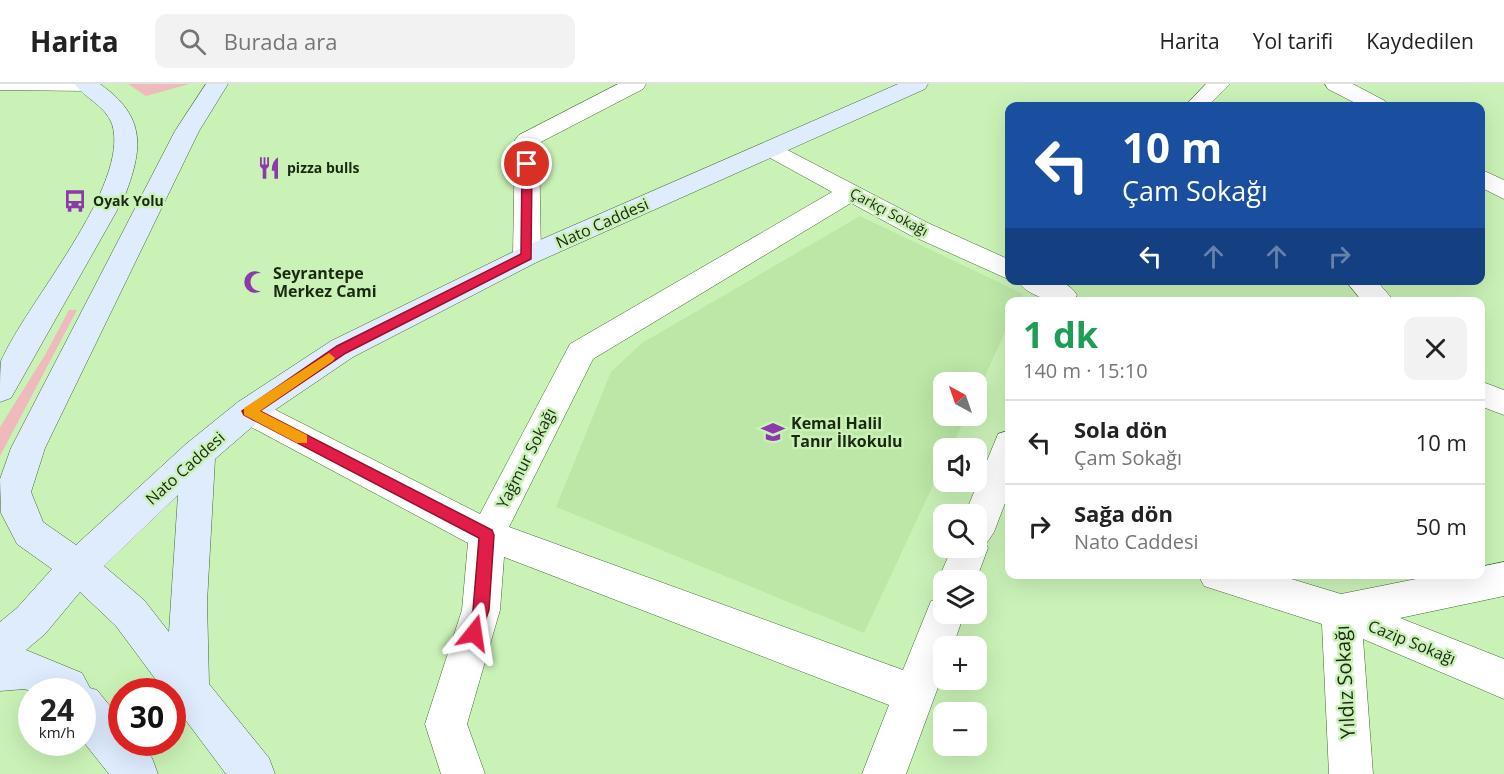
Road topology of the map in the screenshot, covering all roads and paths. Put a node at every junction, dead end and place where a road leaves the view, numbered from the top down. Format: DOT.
graph roads {
  1 [pos="217,84"];
  2 [pos="635,84"];
  3 [pos="917,84"];
  4 [pos="1219,84"];
  5 [pos="1336,84"];
  6 [pos="88,85"];
  7 [pos="0,86"];
  8 [pos="1200,102"];
  9 [pos="1370,102"];
  10 [pos="772,149"];
  11 [pos="1485,179"];
  12 [pos="851,192"];
  13 [pos="1504,192"];
  14 [pos="527,256"];
  15 [pos="1005,269"];
  16 [pos="1046,285"];
  17 [pos="1364,285"];
  18 [pos="1066,292"];
  19 [pos="1376,297"];
  20 [pos="0,390"];
  21 [pos="1485,395"];
  22 [pos="1504,403"];
  23 [pos="249,411"];
  24 [pos="198,454"];
  25 [pos="1005,462"];
  26 [pos="991,516"];
  27 [pos="487,535"];
  28 [pos="78,567"];
  29 [pos="1233,579"];
  30 [pos="1504,579"];
  31 [pos="1341,612"];
  32 [pos="941,624"];
  33 [pos="0,647"];
  34 [pos="0,671"];
  35 [pos="46,678"];
  36 [pos="1504,679"];
  37 [pos="189,688"];
  38 [pos="913,694"];
  39 [pos="96,723"];
  40 [pos="136,774"];
  41 [pos="253,774"];
  42 [pos="463,774"];
  43 [pos="884,774"];
  44 [pos="1351,774"];
  1 -- 28 [label="street"];
  2 -- 14 [label="street"];
  3 -- 10 [label="street, Nato Caddesi"];
  4 -- 8 [label="street"];
  5 -- 9 [label="street"];
  6 -- 7 [label="lane"];
  6 -- 20 [label="street"];
  10 -- 12 [label="street, Çarkçı Sokağı"];
  10 -- 14 [label="street, Nato Caddesi"];
  11 -- 13 [label="street"];
  12 -- 15 [label="street, Çarkçı Sokağı"];
  12 -- 27 [label="street, Yağmur Sokağı"];
  14 -- 23 [label="street, Nato Caddesi"];
  16 -- 18 [label="street"];
  17 -- 19 [label="street"];
  21 -- 22 [label="street"];
  23 -- 24 [label="street, Nato Caddesi"];
  23 -- 27 [label="street"];
  24 -- 28 [label="street, Nato Caddesi"];
  24 -- 37 [label="street"];
  25 -- 26 [label="street"];
  27 -- 38 [label="street"];
  27 -- 42 [label="street"];
  28 -- 33 [label="street, Nato Caddesi"];
  28 -- 37 [label="street"];
  29 -- 31 [label="street, Cazip Sokağı"];
  30 -- 31 [label="street, Yıldız Sokağı"];
  31 -- 36 [label="street, Cazip Sokağı"];
  31 -- 44 [label="street, Yıldız Sokağı"];
  32 -- 38 [label="street"];
  34 -- 35 [label="street"];
  37 -- 41 [label="street"];
  38 -- 43 [label="street"];
  39 -- 40 [label="street"];
}
